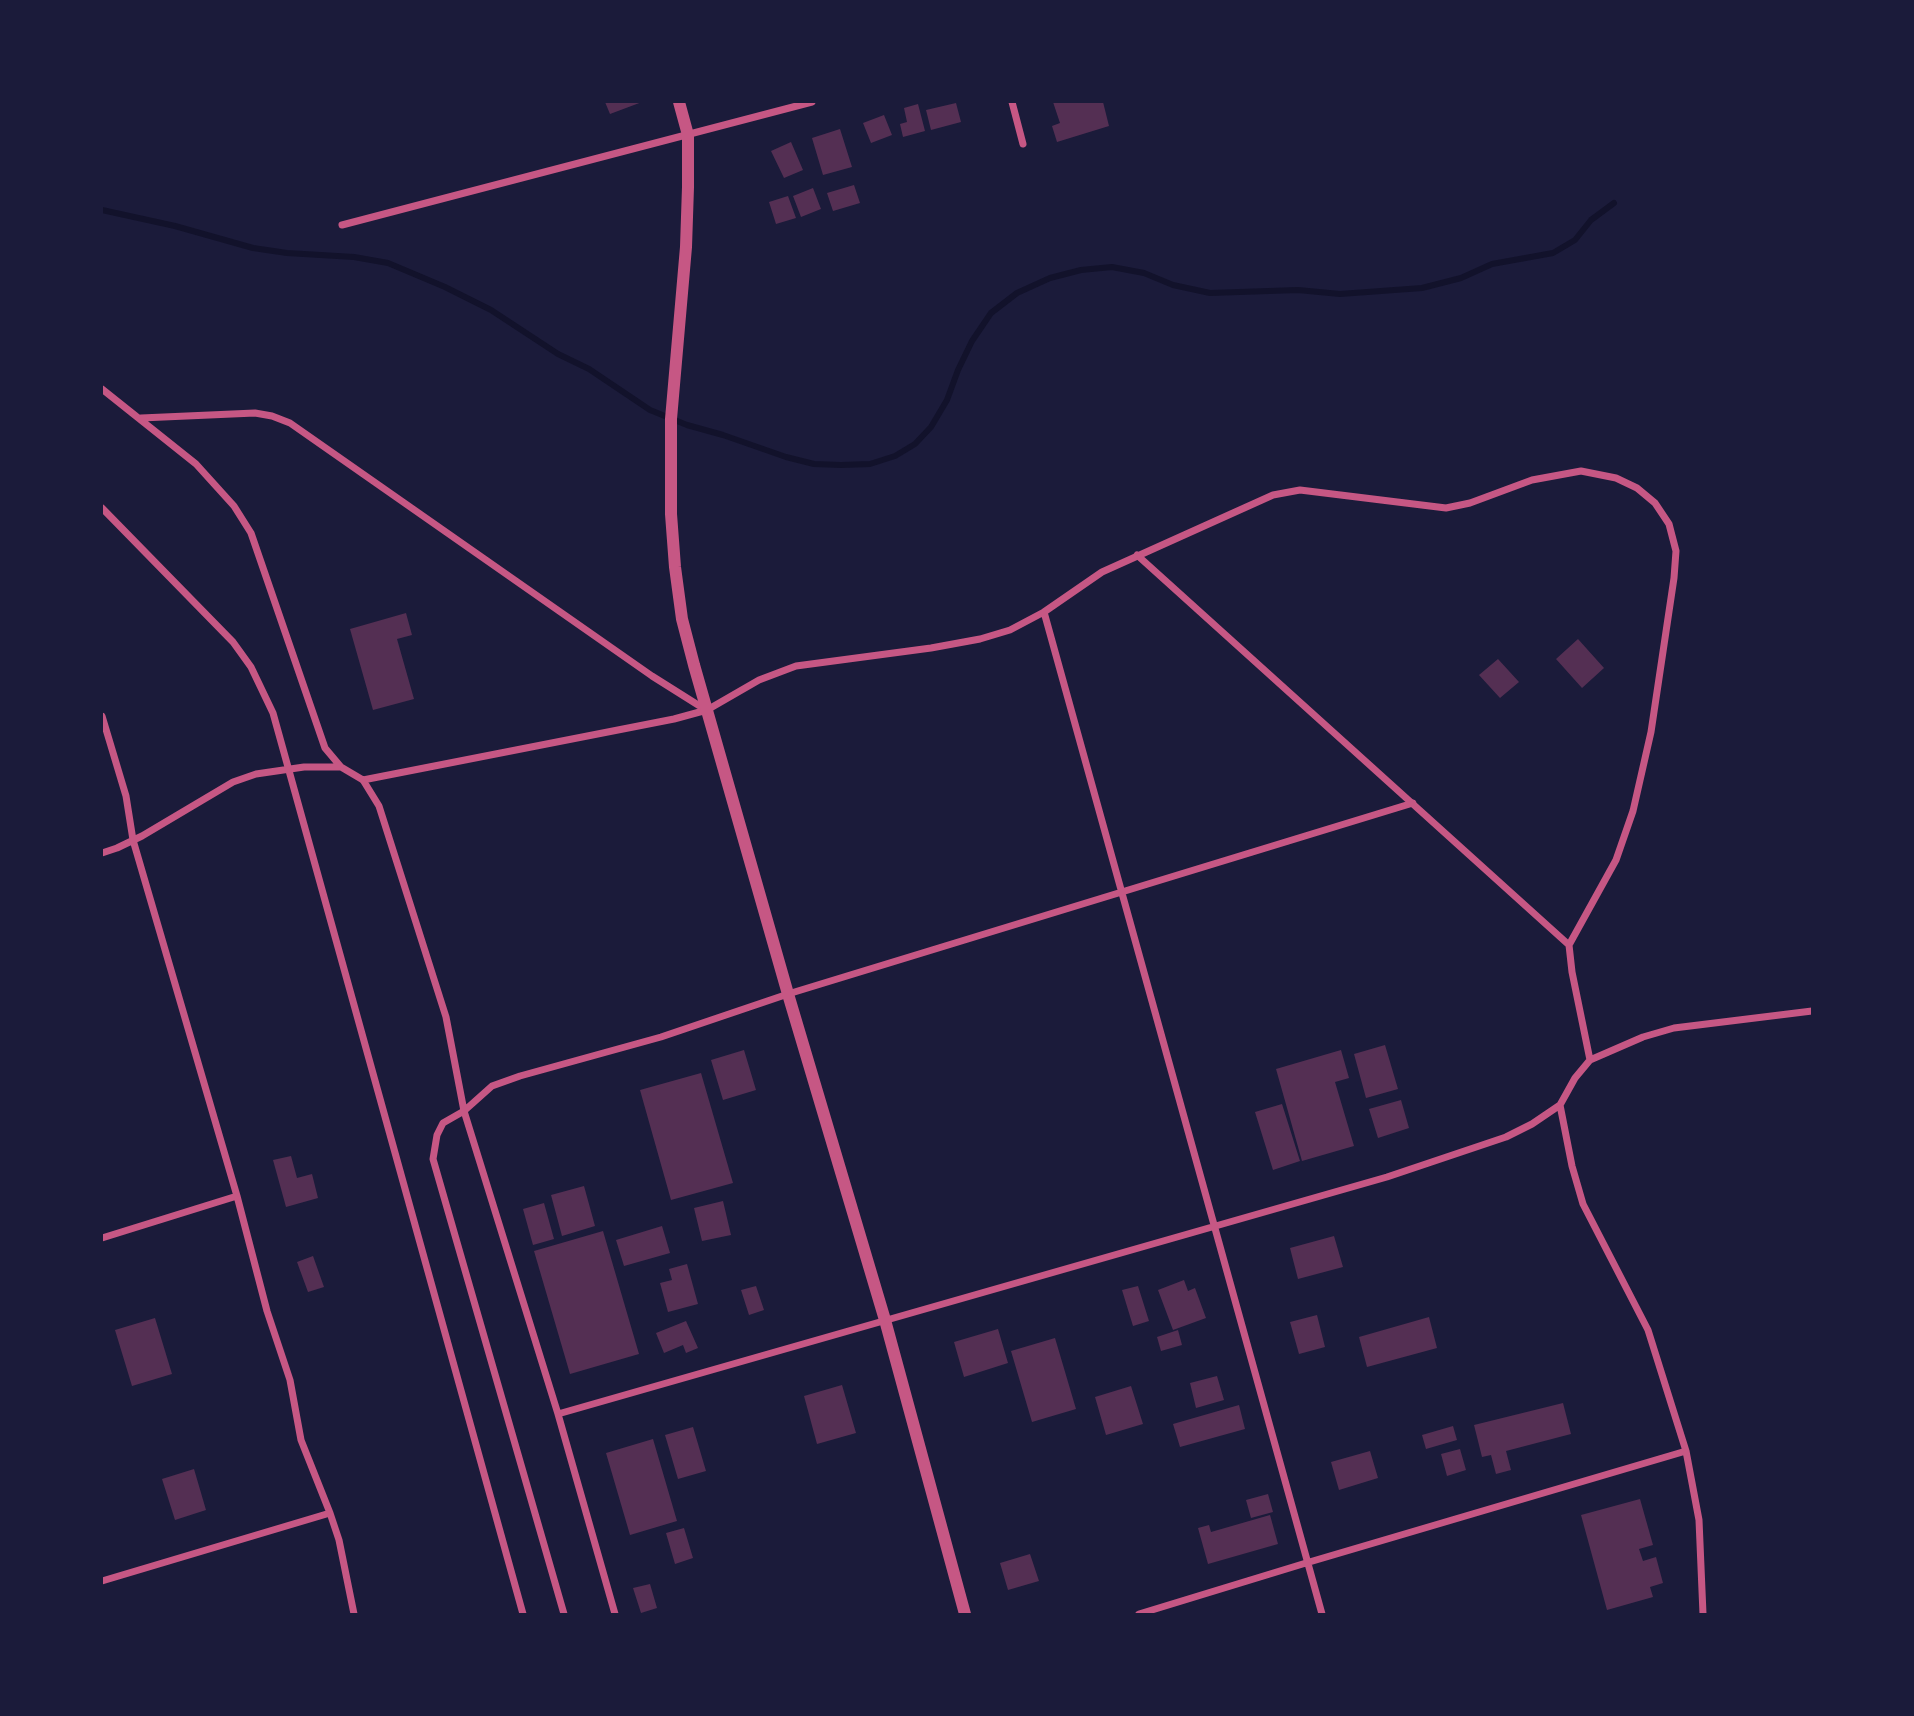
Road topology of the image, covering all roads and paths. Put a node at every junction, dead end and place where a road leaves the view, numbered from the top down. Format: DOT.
graph roads {
  1 [pos="679,102"];
  2 [pos="812,102"];
  3 [pos="1012,102"];
  4 [pos="688,135"];
  5 [pos="1023,144"];
  6 [pos="342,225"];
  7 [pos="102,388"];
  8 [pos="140,418"];
  9 [pos="102,508"];
  10 [pos="1136,555"];
  11 [pos="1044,612"];
  12 [pos="707,710"];
  13 [pos="102,716"];
  14 [pos="341,767"];
  15 [pos="289,769"];
  16 [pos="363,780"];
  17 [pos="1413,803"];
  18 [pos="133,840"];
  19 [pos="102,853"];
  20 [pos="1121,892"];
  21 [pos="1569,945"];
  22 [pos="788,994"];
  23 [pos="1812,1010"];
  24 [pos="1590,1060"];
  25 [pos="1560,1105"];
  26 [pos="464,1111"];
  27 [pos="237,1196"];
  28 [pos="1214,1226"];
  29 [pos="102,1238"];
  30 [pos="885,1320"];
  31 [pos="558,1414"];
  32 [pos="1686,1451"];
  33 [pos="330,1513"];
  34 [pos="1306,1563"];
  35 [pos="102,1581"];
  36 [pos="354,1615"];
  37 [pos="523,1615"];
  38 [pos="564,1615"];
  39 [pos="615,1615"];
  40 [pos="965,1615"];
  41 [pos="1139,1615"];
  42 [pos="1322,1615"];
  43 [pos="1703,1615"];
  1 -- 4 [label="street"];
  2 -- 4 [label="street"];
  3 -- 5 [label="street"];
  4 -- 6 [label="street"];
  4 -- 12 [label="street"];
  7 -- 8 [label="street"];
  8 -- 12 [label="street"];
  8 -- 14 [label="street"];
  9 -- 15 [label="street"];
  10 -- 11 [label="street"];
  10 -- 17 [label="street"];
  10 -- 21 [label="street"];
  11 -- 12 [label="street"];
  11 -- 20 [label="street"];
  12 -- 16 [label="street"];
  12 -- 22 [label="street"];
  13 -- 18 [label="street"];
  14 -- 15 [label="street"];
  14 -- 16 [label="street"];
  15 -- 18 [label="street"];
  15 -- 37 [label="street"];
  16 -- 26 [label="street"];
  17 -- 20 [label="street"];
  17 -- 21 [label="street"];
  18 -- 19 [label="street"];
  18 -- 27 [label="street"];
  20 -- 22 [label="street"];
  20 -- 28 [label="street"];
  21 -- 24 [label="street"];
  22 -- 26 [label="street"];
  22 -- 30 [label="street"];
  23 -- 24 [label="street"];
  24 -- 25 [label="street"];
  25 -- 28 [label="street"];
  25 -- 32 [label="street"];
  26 -- 31 [label="street"];
  26 -- 38 [label="street"];
  27 -- 29 [label="street"];
  27 -- 33 [label="street"];
  28 -- 30 [label="street"];
  28 -- 34 [label="street"];
  30 -- 31 [label="street"];
  30 -- 40 [label="street"];
  31 -- 39 [label="street"];
  32 -- 34 [label="street"];
  32 -- 43 [label="street"];
  33 -- 35 [label="street"];
  33 -- 36 [label="street"];
  34 -- 41 [label="street"];
  34 -- 42 [label="street"];
}
